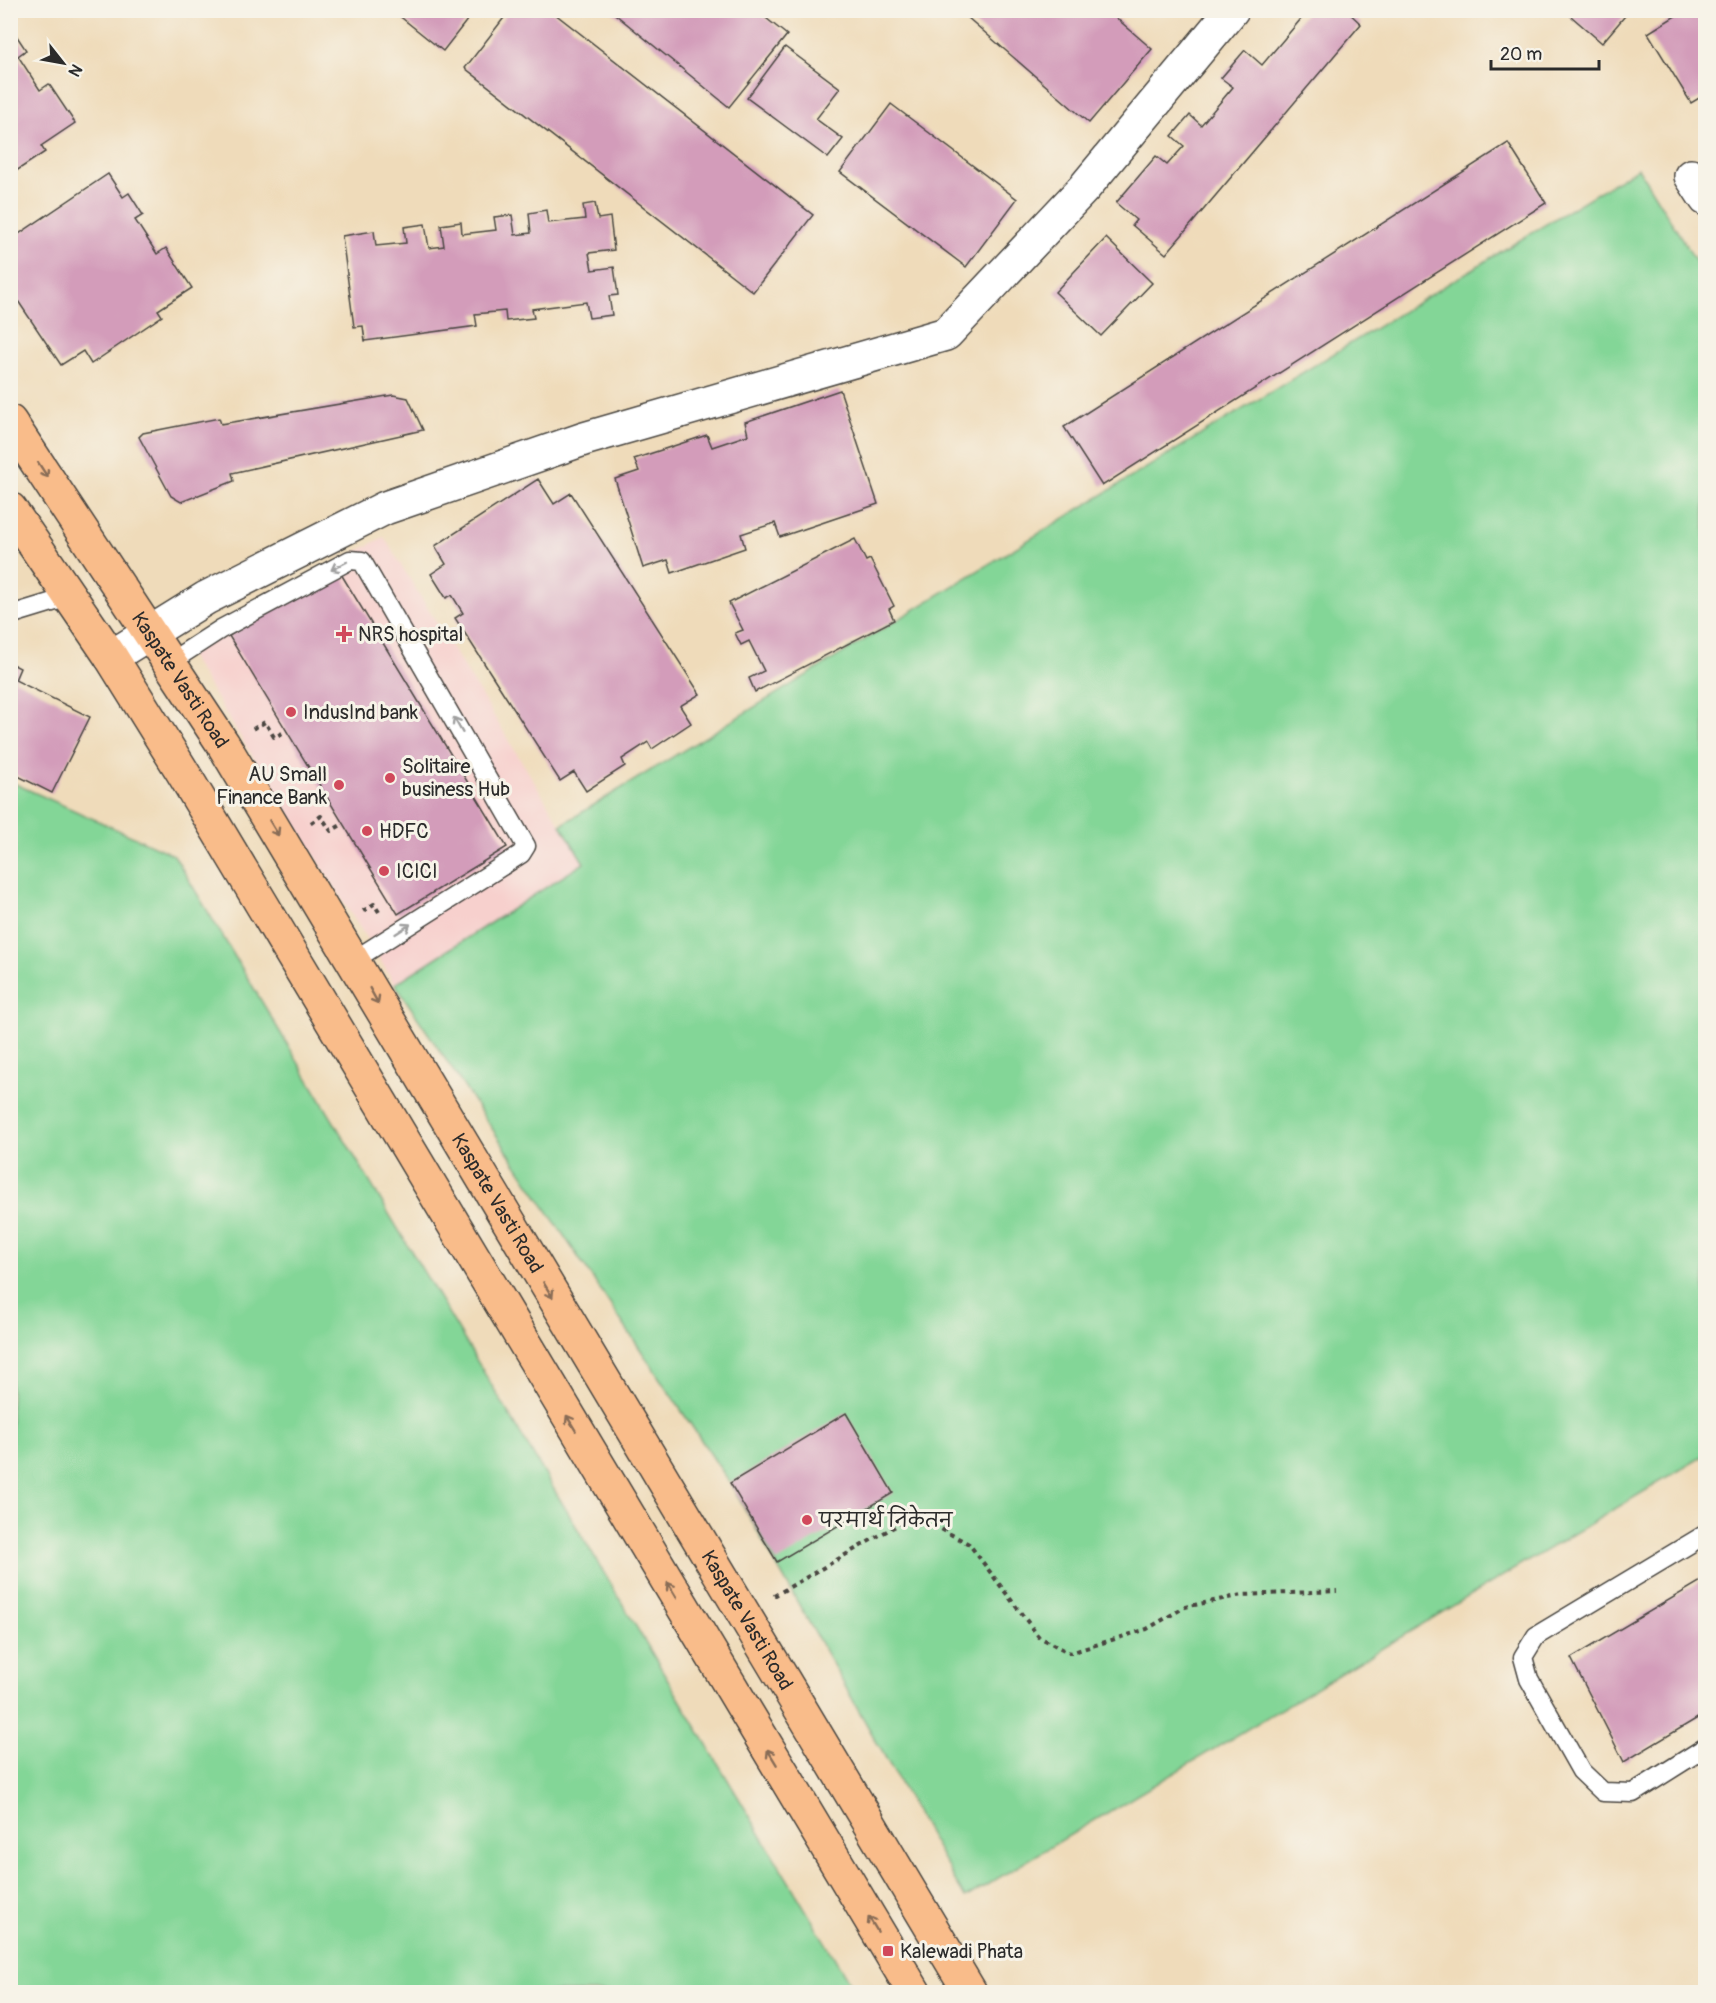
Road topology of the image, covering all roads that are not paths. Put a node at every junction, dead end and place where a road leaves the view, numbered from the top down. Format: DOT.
graph roads {
  1 [pos="1232,10"];
  2 [pos="10,422"];
  3 [pos="10,509"];
  4 [pos="69,597"];
  5 [pos="10,615"];
  6 [pos="151,632"];
  7 [pos="111,657"];
  8 [pos="170,662"];
  9 [pos="354,960"];
  10 [pos="1706,1534"];
  11 [pos="1706,1747"];
  12 [pos="856,1803"];
  13 [pos="814,1827"];
  14 [pos="914,1992"];
  15 [pos="970,1992"];
  1 -- 6 [label="street"];
  2 -- 6 [label="main road, Kaspate Vasti Road, one-way"];
  3 -- 4 [label="main road"];
  4 -- 5 [label="lane"];
  4 -- 7 [label="main road"];
  6 -- 7 [label="street"];
  6 -- 8 [label="main road, Kaspate Vasti Road"];
  13 -- 7 [label="main road, one-way"];
  8 -- 9 [label="main road, Kaspate Vasti Road, one-way"];
  9 -- 8 [label="lane, one-way"];
  9 -- 12 [label="main road, Kaspate Vasti Road, one-way"];
  10 -- 11 [label="lane"];
  12 -- 13 [label="main road"];
  12 -- 15 [label="main road, Kaspate Vasti Road"];
  14 -- 13 [label="main road, one-way"];
}
